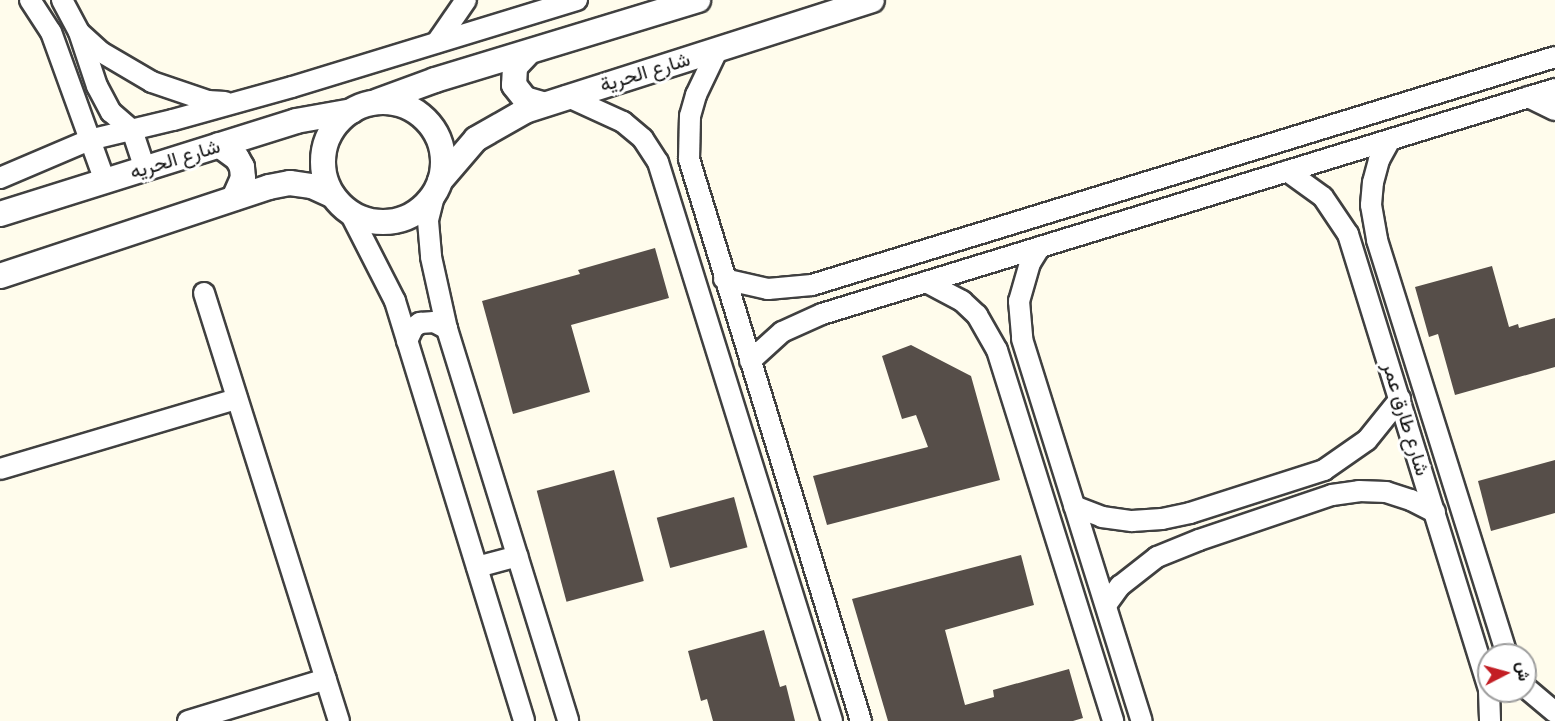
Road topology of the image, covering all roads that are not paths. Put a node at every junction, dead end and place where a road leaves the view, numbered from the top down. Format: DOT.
graph roads {
  1 [pos="30,0"];
  2 [pos="62,0"];
  3 [pos="466,0"];
  4 [pos="577,0"];
  5 [pos="698,0"];
  6 [pos="873,0"];
  7 [pos="79,32"];
  8 [pos="437,42"];
  9 [pos="718,49"];
  10 [pos="527,54"];
  11 [pos="1555,57"];
  12 [pos="1555,89"];
  13 [pos="566,96"];
  14 [pos="1528,97"];
  15 [pos="236,103"];
  16 [pos="375,103"];
  17 [pos="542,104"];
  18 [pos="1555,110"];
  19 [pos="352,111"];
  20 [pos="132,130"];
  21 [pos="89,140"];
  22 [pos="1389,140"];
  23 [pos="219,145"];
  24 [pos="145,169"];
  25 [pos="1287,171"];
  26 [pos="1166,176"];
  27 [pos="0,178"];
  28 [pos="694,180"];
  29 [pos="105,181"];
  30 [pos="437,187"];
  31 [pos="666,188"];
  32 [pos="333,196"];
  33 [pos="234,198"];
  34 [pos="1175,205"];
  35 [pos="350,213"];
  36 [pos="0,214"];
  37 [pos="1377,240"];
  38 [pos="1040,247"];
  39 [pos="1353,247"];
  40 [pos="0,276"];
  41 [pos="724,279"];
  42 [pos="926,282"];
  43 [pos="812,285"];
  44 [pos="204,293"];
  45 [pos="822,314"];
  46 [pos="447,329"];
  47 [pos="407,341"];
  48 [pos="1027,357"];
  49 [pos="750,361"];
  50 [pos="1003,366"];
  51 [pos="237,399"];
  52 [pos="1400,399"];
  53 [pos="781,463"];
  54 [pos="0,469"];
  55 [pos="1324,470"];
  56 [pos="754,472"];
  57 [pos="1332,495"];
  58 [pos="1074,506"];
  59 [pos="1435,512"];
  60 [pos="1190,513"];
  61 [pos="1199,540"];
  62 [pos="518,556"];
  63 [pos="477,567"];
  64 [pos="1106,604"];
  65 [pos="1503,643"];
  66 [pos="1477,647"];
  67 [pos="326,679"];
  68 [pos="1537,697"];
  69 [pos="1489,703"];
  70 [pos="1555,712"];
  71 [pos="188,721"];
  72 [pos="339,721"];
  73 [pos="524,721"];
  74 [pos="568,721"];
  75 [pos="832,721"];
  76 [pos="861,721"];
  77 [pos="1113,721"];
  78 [pos="1142,721"];
  79 [pos="1490,721"];
  1 -- 21 [label="street"];
  2 -- 7 [label="street"];
  3 -- 8 [label="street"];
  4 -- 8 [label="street"];
  5 -- 10 [label="street"];
  6 -- 9 [label="street, شارع الحرية"];
  7 -- 15 [label="street"];
  7 -- 20 [label="street"];
  8 -- 15 [label="street"];
  9 -- 13 [label="street, شارع الحرية"];
  9 -- 28 [label="street"];
  10 -- 16 [label="street"];
  10 -- 17 [label="street"];
  11 -- 26 [label="street"];
  12 -- 14 [label="street"];
  13 -- 17 [label="street, شارع الحرية"];
  13 -- 31 [label="street"];
  14 -- 18 [label="street"];
  14 -- 22 [label="street"];
  15 -- 20 [label="street"];
  16 -- 19 [label="street"];
  16 -- 30 [label="street"];
  17 -- 30 [label="street, شارع الحرية"];
  19 -- 23 [label="street, شارع الحريه"];
  19 -- 32 [label="street"];
  20 -- 21 [label="street"];
  20 -- 24 [label="street"];
  21 -- 27 [label="street"];
  21 -- 29 [label="street"];
  22 -- 25 [label="street"];
  22 -- 37 [label="street, شارع طارق عمر"];
  23 -- 24 [label="street, شارع الحريه"];
  23 -- 33 [label="street"];
  24 -- 29 [label="street, شارع الحريه"];
  25 -- 34 [label="street"];
  25 -- 39 [label="street, شارع طارق عمر"];
  26 -- 34 [label="street"];
  26 -- 43 [label="street"];
  28 -- 31 [label="street"];
  28 -- 41 [label="street"];
  29 -- 36 [label="street, شارع الحريه"];
  30 -- 35 [label="street"];
  30 -- 46 [label="street"];
  31 -- 56 [label="street"];
  32 -- 33 [label="street"];
  32 -- 35 [label="street"];
  33 -- 40 [label="street"];
  34 -- 38 [label="street"];
  35 -- 47 [label="street"];
  37 -- 39 [label="street"];
  37 -- 65 [label="street, شارع طارق عمر"];
  38 -- 42 [label="street"];
  38 -- 48 [label="street"];
  39 -- 52 [label="street, شارع طارق عمر"];
  41 -- 43 [label="street"];
  41 -- 49 [label="street"];
  42 -- 45 [label="street"];
  42 -- 50 [label="street"];
  43 -- 45 [label="street"];
  44 -- 51 [label="street"];
  45 -- 49 [label="street"];
  46 -- 47 [label="street"];
  46 -- 62 [label="street"];
  47 -- 63 [label="street"];
  48 -- 50 [label="street"];
  48 -- 58 [label="street"];
  49 -- 53 [label="street"];
  50 -- 77 [label="street"];
  51 -- 54 [label="street"];
  51 -- 67 [label="street"];
  52 -- 55 [label="street"];
  52 -- 59 [label="street, شارع طارق عمر"];
  53 -- 56 [label="street"];
  53 -- 76 [label="street"];
  55 -- 57 [label="street"];
  55 -- 60 [label="street"];
  56 -- 75 [label="street"];
  57 -- 59 [label="street"];
  57 -- 61 [label="street"];
  58 -- 60 [label="street"];
  58 -- 64 [label="street"];
  59 -- 66 [label="street, شارع طارق عمر"];
  60 -- 61 [label="street"];
  61 -- 64 [label="street"];
  62 -- 63 [label="street"];
  62 -- 74 [label="street"];
  63 -- 73 [label="street"];
  64 -- 78 [label="street"];
  67 -- 71 [label="street"];
  67 -- 72 [label="street"];
  68 -- 70 [label="street"];
  69 -- 79 [label="street, شارع طارق عمر"];
}
